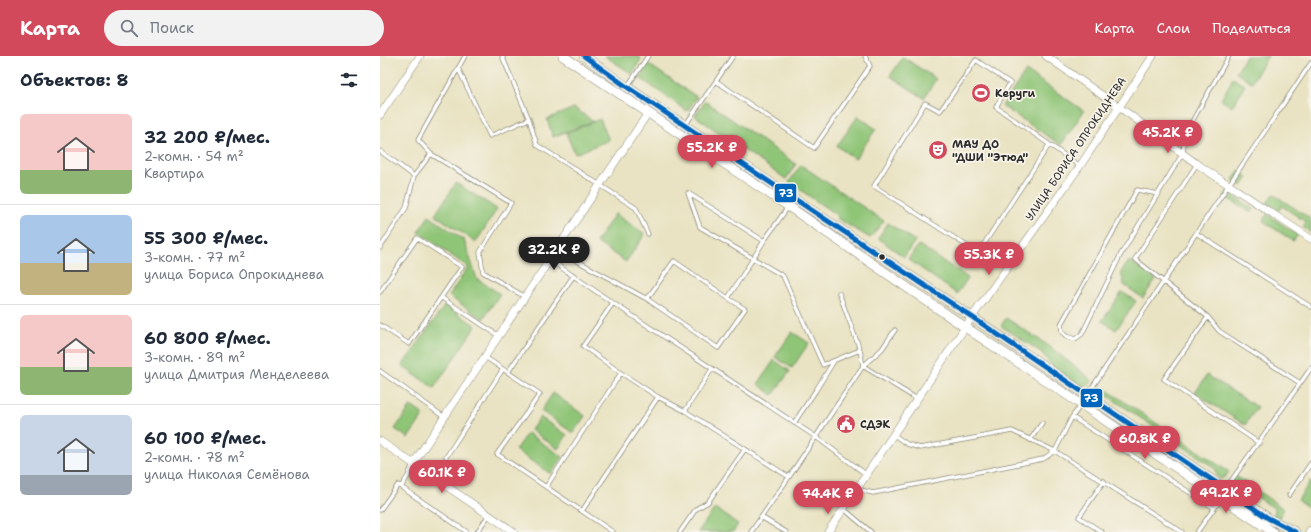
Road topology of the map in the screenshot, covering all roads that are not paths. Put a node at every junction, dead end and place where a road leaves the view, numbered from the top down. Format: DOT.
graph roads {
  1 [pos="420,56"];
  2 [pos="465,56"];
  3 [pos="502,56"];
  4 [pos="563,56"];
  5 [pos="584,56"];
  6 [pos="648,56"];
  7 [pos="733,56"];
  8 [pos="865,56"];
  9 [pos="978,56"];
  10 [pos="1046,56"];
  11 [pos="1153,56"];
  12 [pos="1229,56"];
  13 [pos="976,60"];
  14 [pos="1311,63"];
  15 [pos="458,68"];
  16 [pos="716,81"];
  17 [pos="627,87"];
  18 [pos="1119,107"];
  19 [pos="648,114"];
  20 [pos="380,115"];
  21 [pos="529,120"];
  22 [pos="685,126"];
  23 [pos="1049,145"];
  24 [pos="380,151"];
  25 [pos="431,154"];
  26 [pos="1183,154"];
  27 [pos="1197,164"];
  28 [pos="1080,166"];
  29 [pos="414,176"];
  30 [pos="1228,185"];
  31 [pos="600,186"];
  32 [pos="1159,194"];
  33 [pos="788,206"];
  34 [pos="1196,232"];
  35 [pos="648,234"];
  36 [pos="1311,239"];
  37 [pos="764,241"];
  38 [pos="380,248"];
  39 [pos="556,250"];
  40 [pos="754,259"];
  41 [pos="550,260"];
  42 [pos="574,275"];
  43 [pos="1164,280"];
  44 [pos="380,292"];
  45 [pos="839,293"];
  46 [pos="525,297"];
  47 [pos="442,298"];
  48 [pos="728,298"];
  49 [pos="647,300"];
  50 [pos="613,303"];
  51 [pos="1311,307"];
  52 [pos="972,317"];
  53 [pos="1208,317"];
  54 [pos="380,326"];
  55 [pos="965,328"];
  56 [pos="895,330"];
  57 [pos="499,336"];
  58 [pos="860,350"];
  59 [pos="484,357"];
  60 [pos="834,360"];
  61 [pos="863,366"];
  62 [pos="503,369"];
  63 [pos="712,369"];
  64 [pos="1311,369"];
  65 [pos="380,371"];
  66 [pos="508,372"];
  67 [pos="621,373"];
  68 [pos="1300,383"];
  69 [pos="1086,396"];
  70 [pos="658,397"];
  71 [pos="917,399"];
  72 [pos="1081,405"];
  73 [pos="685,411"];
  74 [pos="444,417"];
  75 [pos="1072,417"];
  76 [pos="794,423"];
  77 [pos="1042,423"];
  78 [pos="894,435"];
  79 [pos="816,437"];
  80 [pos="1030,440"];
  81 [pos="380,441"];
  82 [pos="1258,442"];
  83 [pos="745,449"];
  84 [pos="1055,451"];
  85 [pos="446,457"];
  86 [pos="1311,463"];
  87 [pos="413,464"];
  88 [pos="867,475"];
  89 [pos="789,477"];
  90 [pos="1104,481"];
  91 [pos="401,487"];
  92 [pos="546,487"];
  93 [pos="857,490"];
  94 [pos="1224,494"];
  95 [pos="1289,495"];
  96 [pos="1214,508"];
  97 [pos="844,509"];
  98 [pos="380,510"];
  99 [pos="582,511"];
  100 [pos="489,515"];
  101 [pos="762,517"];
  102 [pos="864,527"];
  103 [pos="467,532"];
  104 [pos="477,532"];
  105 [pos="514,532"];
  106 [pos="613,532"];
  107 [pos="680,532"];
  108 [pos="752,532"];
  109 [pos="786,532"];
  110 [pos="828,532"];
  111 [pos="861,532"];
  112 [pos="871,532"];
  113 [pos="1102,532"];
  114 [pos="1182,532"];
  115 [pos="1197,532"];
  116 [pos="1272,532"];
  117 [pos="1294,532"];
  1 -- 20 [label="street"];
  2 -- 15 [label="lane"];
  3 -- 21 [label="lane"];
  4 -- 19 [label="street"];
  5 -- 17 [label="street"];
  6 -- 17 [label="lane"];
  7 -- 16 [label="lane"];
  8 -- 16 [label="lane"];
  9 -- 13 [label="lane"];
  10 -- 18 [label="street"];
  11 -- 18 [label="street, УЛИЦА БОРИСА ОПРОКИДНЕВА"];
  12 -- 26 [label="lane"];
  13 -- 23 [label="lane"];
  13 -- 23 [label="lane"];
  14 -- 30 [label="lane"];
  15 -- 21 [label="lane"];
  15 -- 25 [label="lane"];
  16 -- 22 [label="lane"];
  17 -- 22 [label="street"];
  18 -- 26 [label="street"];
  18 -- 28 [label="street, УЛИЦА БОРИСА ОПРОКИДНЕВА"];
  19 -- 31 [label="street"];
  19 -- 33 [label="street"];
  21 -- 31 [label="lane"];
  22 -- 52 [label="street"];
  23 -- 28 [label="lane"];
  24 -- 29 [label="lane"];
  25 -- 29 [label="lane"];
  25 -- 46 [label="lane"];
  26 -- 27 [label="street"];
  26 -- 32 [label="lane"];
  27 -- 30 [label="street"];
  27 -- 43 [label="lane"];
  28 -- 52 [label="street, УЛИЦА БОРИСА ОПРОКИДНЕВА"];
  29 -- 38 [label="lane"];
  30 -- 34 [label="lane"];
  30 -- 36 [label="street"];
  31 -- 35 [label="lane"];
  31 -- 39 [label="street"];
  32 -- 32 [label="lane"];
  33 -- 37 [label="lane"];
  33 -- 55 [label="street"];
  34 -- 43 [label="lane"];
  34 -- 51 [label="lane"];
  37 -- 40 [label="lane"];
  37 -- 40 [label="lane"];
  39 -- 41 [label="street"];
  39 -- 49 [label="lane"];
  40 -- 48 [label="lane"];
  40 -- 60 [label="lane"];
  41 -- 42 [label="lane"];
  41 -- 46 [label="street"];
  42 -- 50 [label="lane"];
  42 -- 66 [label="lane"];
  43 -- 53 [label="lane"];
  43 -- 69 [label="lane"];
  44 -- 47 [label="lane"];
  45 -- 58 [label="lane"];
  46 -- 57 [label="street"];
  47 -- 54 [label="lane"];
  47 -- 57 [label="lane"];
  48 -- 49 [label="lane"];
  48 -- 49 [label="lane"];
  50 -- 63 [label="lane"];
  50 -- 67 [label="lane"];
  52 -- 55 [label="street, УЛИЦА БОРИСА ОПРОКИДНЕВА"];
  52 -- 69 [label="street"];
  53 -- 68 [label="lane"];
  53 -- 82 [label="lane"];
  55 -- 71 [label="street, УЛИЦА БОРИСА ОПРОКИДНЕВА"];
  55 -- 72 [label="street"];
  56 -- 61 [label="lane"];
  57 -- 59 [label="street"];
  58 -- 60 [label="lane"];
  58 -- 61 [label="lane"];
  59 -- 62 [label="lane"];
  59 -- 74 [label="street"];
  60 -- 76 [label="lane"];
  61 -- 71 [label="lane"];
  61 -- 79 [label="lane"];
  62 -- 66 [label="lane"];
  62 -- 85 [label="lane"];
  63 -- 73 [label="lane"];
  63 -- 76 [label="lane"];
  64 -- 68 [label="lane"];
  65 -- 74 [label="lane"];
  66 -- 92 [label="lane"];
  67 -- 70 [label="lane"];
  67 -- 92 [label="lane"];
  68 -- 82 [label="lane"];
  69 -- 94 [label="street"];
  70 -- 73 [label="lane"];
  70 -- 99 [label="lane"];
  71 -- 78 [label="street, УЛИЦА БОРИСА ОПРОКИДНЕВА"];
  72 -- 75 [label="lane"];
  72 -- 94 [label="street"];
  73 -- 83 [label="lane"];
  74 -- 87 [label="street"];
  75 -- 84 [label="lane"];
  75 -- 96 [label="lane"];
  76 -- 79 [label="lane"];
  77 -- 80 [label="lane"];
  78 -- 80 [label="lane"];
  78 -- 88 [label="street, УЛИЦА БОРИСА ОПРОКИДНЕВА"];
  79 -- 88 [label="lane"];
  79 -- 89 [label="lane"];
  80 -- 84 [label="lane"];
  81 -- 87 [label="street"];
  82 -- 94 [label="lane"];
  83 -- 89 [label="lane"];
  83 -- 107 [label="lane"];
  84 -- 90 [label="lane"];
  84 -- 93 [label="lane"];
  86 -- 95 [label="lane"];
  87 -- 91 [label="lane"];
  87 -- 100 [label="street"];
  88 -- 93 [label="street, УЛИЦА БОРИСА ОПРОКИДНЕВА"];
  89 -- 101 [label="lane"];
  90 -- 113 [label="lane"];
  90 -- 114 [label="lane"];
  91 -- 98 [label="lane"];
  91 -- 103 [label="lane"];
  92 -- 99 [label="lane"];
  93 -- 97 [label="street, УЛИЦА БОРИСА ОПРОКИДНЕВА"];
  94 -- 96 [label="lane"];
  94 -- 116 [label="street"];
  94 -- 117 [label="street"];
  96 -- 115 [label="lane"];
  97 -- 102 [label="lane"];
  97 -- 110 [label="street, УЛИЦА БОРИСА ОПРОКИДНЕВА"];
  99 -- 106 [label="lane"];
  100 -- 104 [label="lane"];
  100 -- 105 [label="street"];
  101 -- 108 [label="lane"];
  101 -- 109 [label="lane"];
  102 -- 111 [label="lane"];
  102 -- 112 [label="lane"];
}
